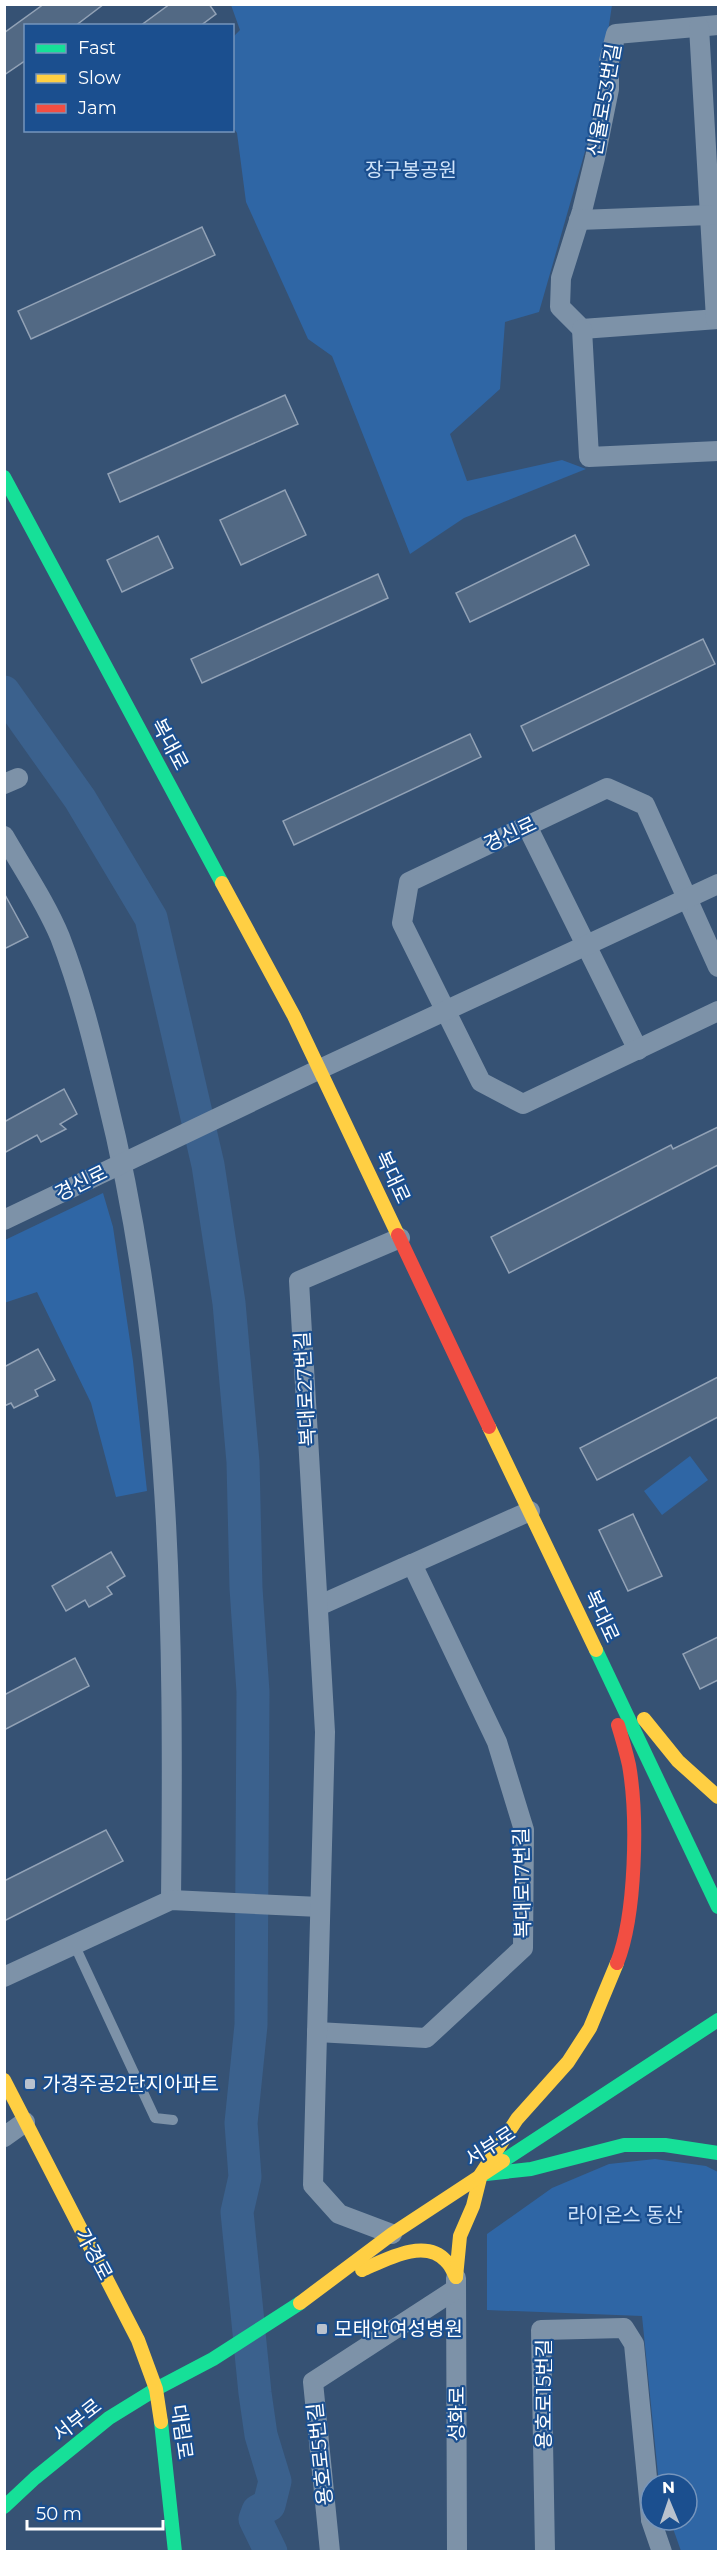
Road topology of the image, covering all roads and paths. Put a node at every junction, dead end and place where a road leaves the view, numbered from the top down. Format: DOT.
graph roads {
  1 [pos="709,26"];
  2 [pos="710,214"];
  3 [pos="579,220"];
  4 [pos="717,319"];
  5 [pos="582,329"];
  6 [pos="718,452"];
  7 [pos="4,477"];
  8 [pos="527,826"];
  9 [pos="4,836"];
  10 [pos="718,884"];
  11 [pos="687,898"];
  12 [pos="586,945"];
  13 [pos="718,967"];
  14 [pos="446,1010"];
  15 [pos="718,1011"];
  16 [pos="638,1050"];
  17 [pos="320,1069"];
  18 [pos="124,1163"];
  19 [pos="4,1220"];
  20 [pos="400,1238"];
  21 [pos="530,1511"];
  22 [pos="412,1564"];
  23 [pos="318,1606"];
  24 [pos="588,1632"];
  25 [pos="718,1797"];
  26 [pos="171,1900"];
  27 [pos="320,1907"];
  28 [pos="718,1907"];
  29 [pos="74,1944"];
  30 [pos="4,1977"];
  31 [pos="718,2020"];
  32 [pos="317,2032"];
  33 [pos="4,2080"];
  34 [pos="173,2120"];
  35 [pos="25,2122"];
  36 [pos="4,2137"];
  37 [pos="718,2153"];
  38 [pos="481,2175"];
  39 [pos="392,2234"];
  40 [pos="456,2283"];
  41 [pos="318,2291"];
  42 [pos="156,2389"];
  43 [pos="646,2472"];
  44 [pos="4,2507"];
  45 [pos="655,2532"];
  46 [pos="175,2552"];
  47 [pos="330,2552"];
  48 [pos="457,2552"];
  49 [pos="545,2552"];
  50 [pos="662,2552"];
  1 -- 2 [label="street, 신율로53번길"];
  1 -- 3 [label="street, 신율로53번길"];
  2 -- 3 [label="street"];
  2 -- 4 [label="street, 신율로53번길"];
  3 -- 5 [label="street, 신율로53번길"];
  4 -- 5 [label="street, 신율로53번길"];
  5 -- 6 [label="street"];
  7 -- 17 [label="main road, 복대로"];
  8 -- 11 [label="street, 경신로"];
  8 -- 12 [label="street"];
  8 -- 14 [label="street, 경신로"];
  9 -- 18 [label="street"];
  10 -- 11 [label="street"];
  11 -- 12 [label="street"];
  11 -- 13 [label="street, 경신로"];
  12 -- 14 [label="street"];
  12 -- 16 [label="street"];
  14 -- 16 [label="street, 경신로"];
  14 -- 17 [label="street"];
  15 -- 16 [label="street, 경신로"];
  17 -- 18 [label="street, 경신로"];
  17 -- 20 [label="main road, 복대로"];
  18 -- 19 [label="street, 경신로"];
  18 -- 26 [label="street"];
  20 -- 21 [label="main road, 복대로"];
  20 -- 23 [label="street, 복대로27번길"];
  21 -- 22 [label="street"];
  21 -- 24 [label="main road, 복대로"];
  22 -- 23 [label="street"];
  22 -- 32 [label="street, 복대로17번길"];
  23 -- 27 [label="street"];
  24 -- 25 [label="main road"];
  24 -- 28 [label="main road, 복대로"];
  24 -- 38 [label="main road"];
  26 -- 27 [label="street"];
  26 -- 29 [label="street"];
  27 -- 32 [label="street"];
  29 -- 30 [label="street"];
  29 -- 34 [label="lane"];
  31 -- 38 [label="main road, 서부로"];
  32 -- 39 [label="street"];
  33 -- 35 [label="main road, 가경로"];
  35 -- 36 [label="street"];
  35 -- 42 [label="main road, 가경로"];
  37 -- 38 [label="main road"];
  38 -- 39 [label="main road, 서부로"];
  38 -- 40 [label="main road"];
  39 -- 41 [label="main road, 서부로"];
  40 -- 41 [label="main road"];
  40 -- 47 [label="street, 용호로5번길"];
  40 -- 48 [label="street, 성화로"];
  41 -- 42 [label="main road, 서부로"];
  42 -- 44 [label="main road, 서부로"];
  42 -- 46 [label="main road, 대림로"];
  43 -- 49 [label="street, 용호로15번길"];
  45 -- 50 [label="street, 용호로15번길"];
}
